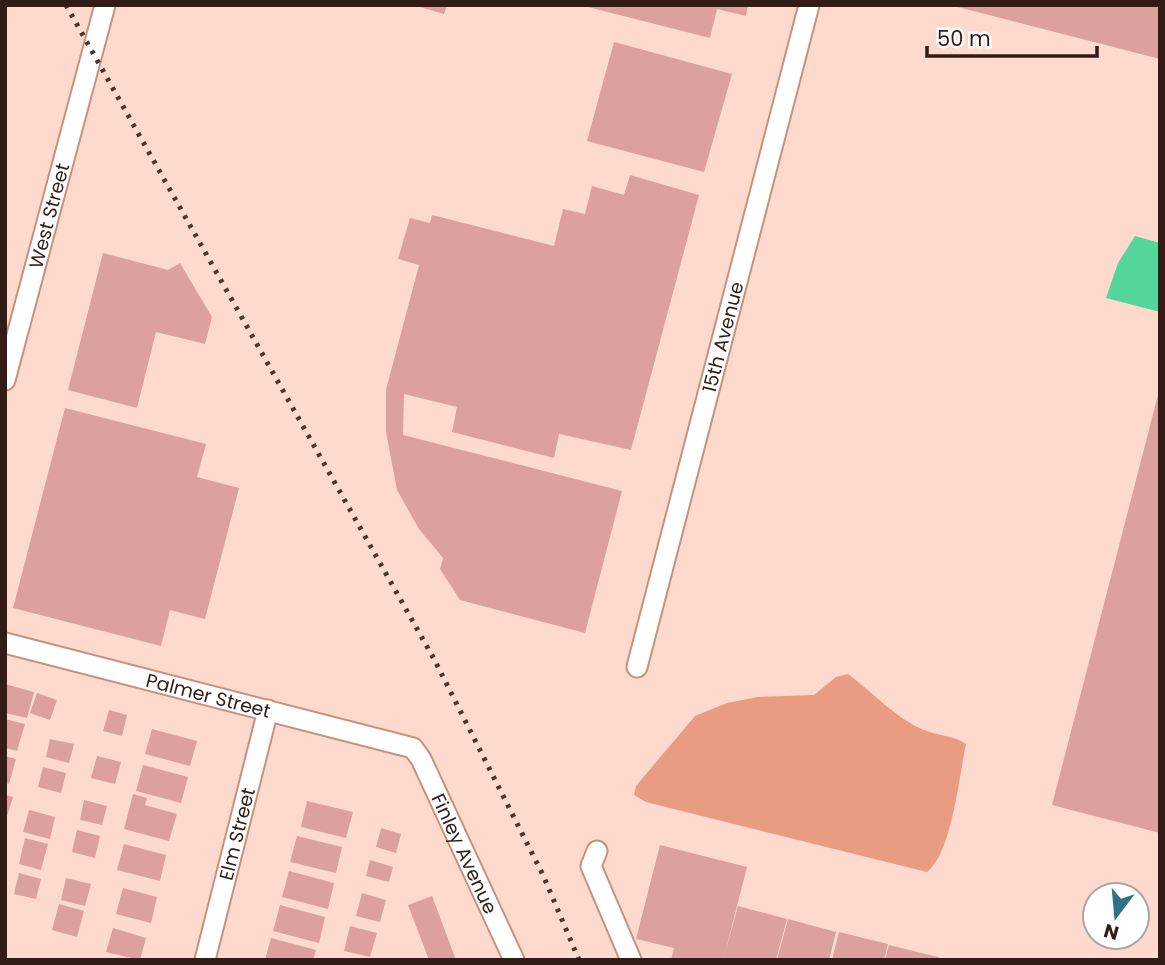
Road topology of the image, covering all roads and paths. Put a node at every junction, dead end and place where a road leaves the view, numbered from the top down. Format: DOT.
graph roads {
  1 [pos="105,5"];
  2 [pos="809,5"];
  3 [pos="5,380"];
  4 [pos="5,643"];
  5 [pos="637,667"];
  6 [pos="268,710"];
  7 [pos="412,748"];
  8 [pos="597,852"];
  9 [pos="205,960"];
  10 [pos="514,960"];
  11 [pos="631,960"];
  1 -- 3 [label="street, West Street"];
  2 -- 5 [label="street, 15th Avenue"];
  4 -- 6 [label="street, Palmer Street"];
  6 -- 7 [label="street, Palmer Street"];
  6 -- 9 [label="street, Elm Street"];
  7 -- 10 [label="street, Finley Avenue"];
  8 -- 11 [label="street"];
}
